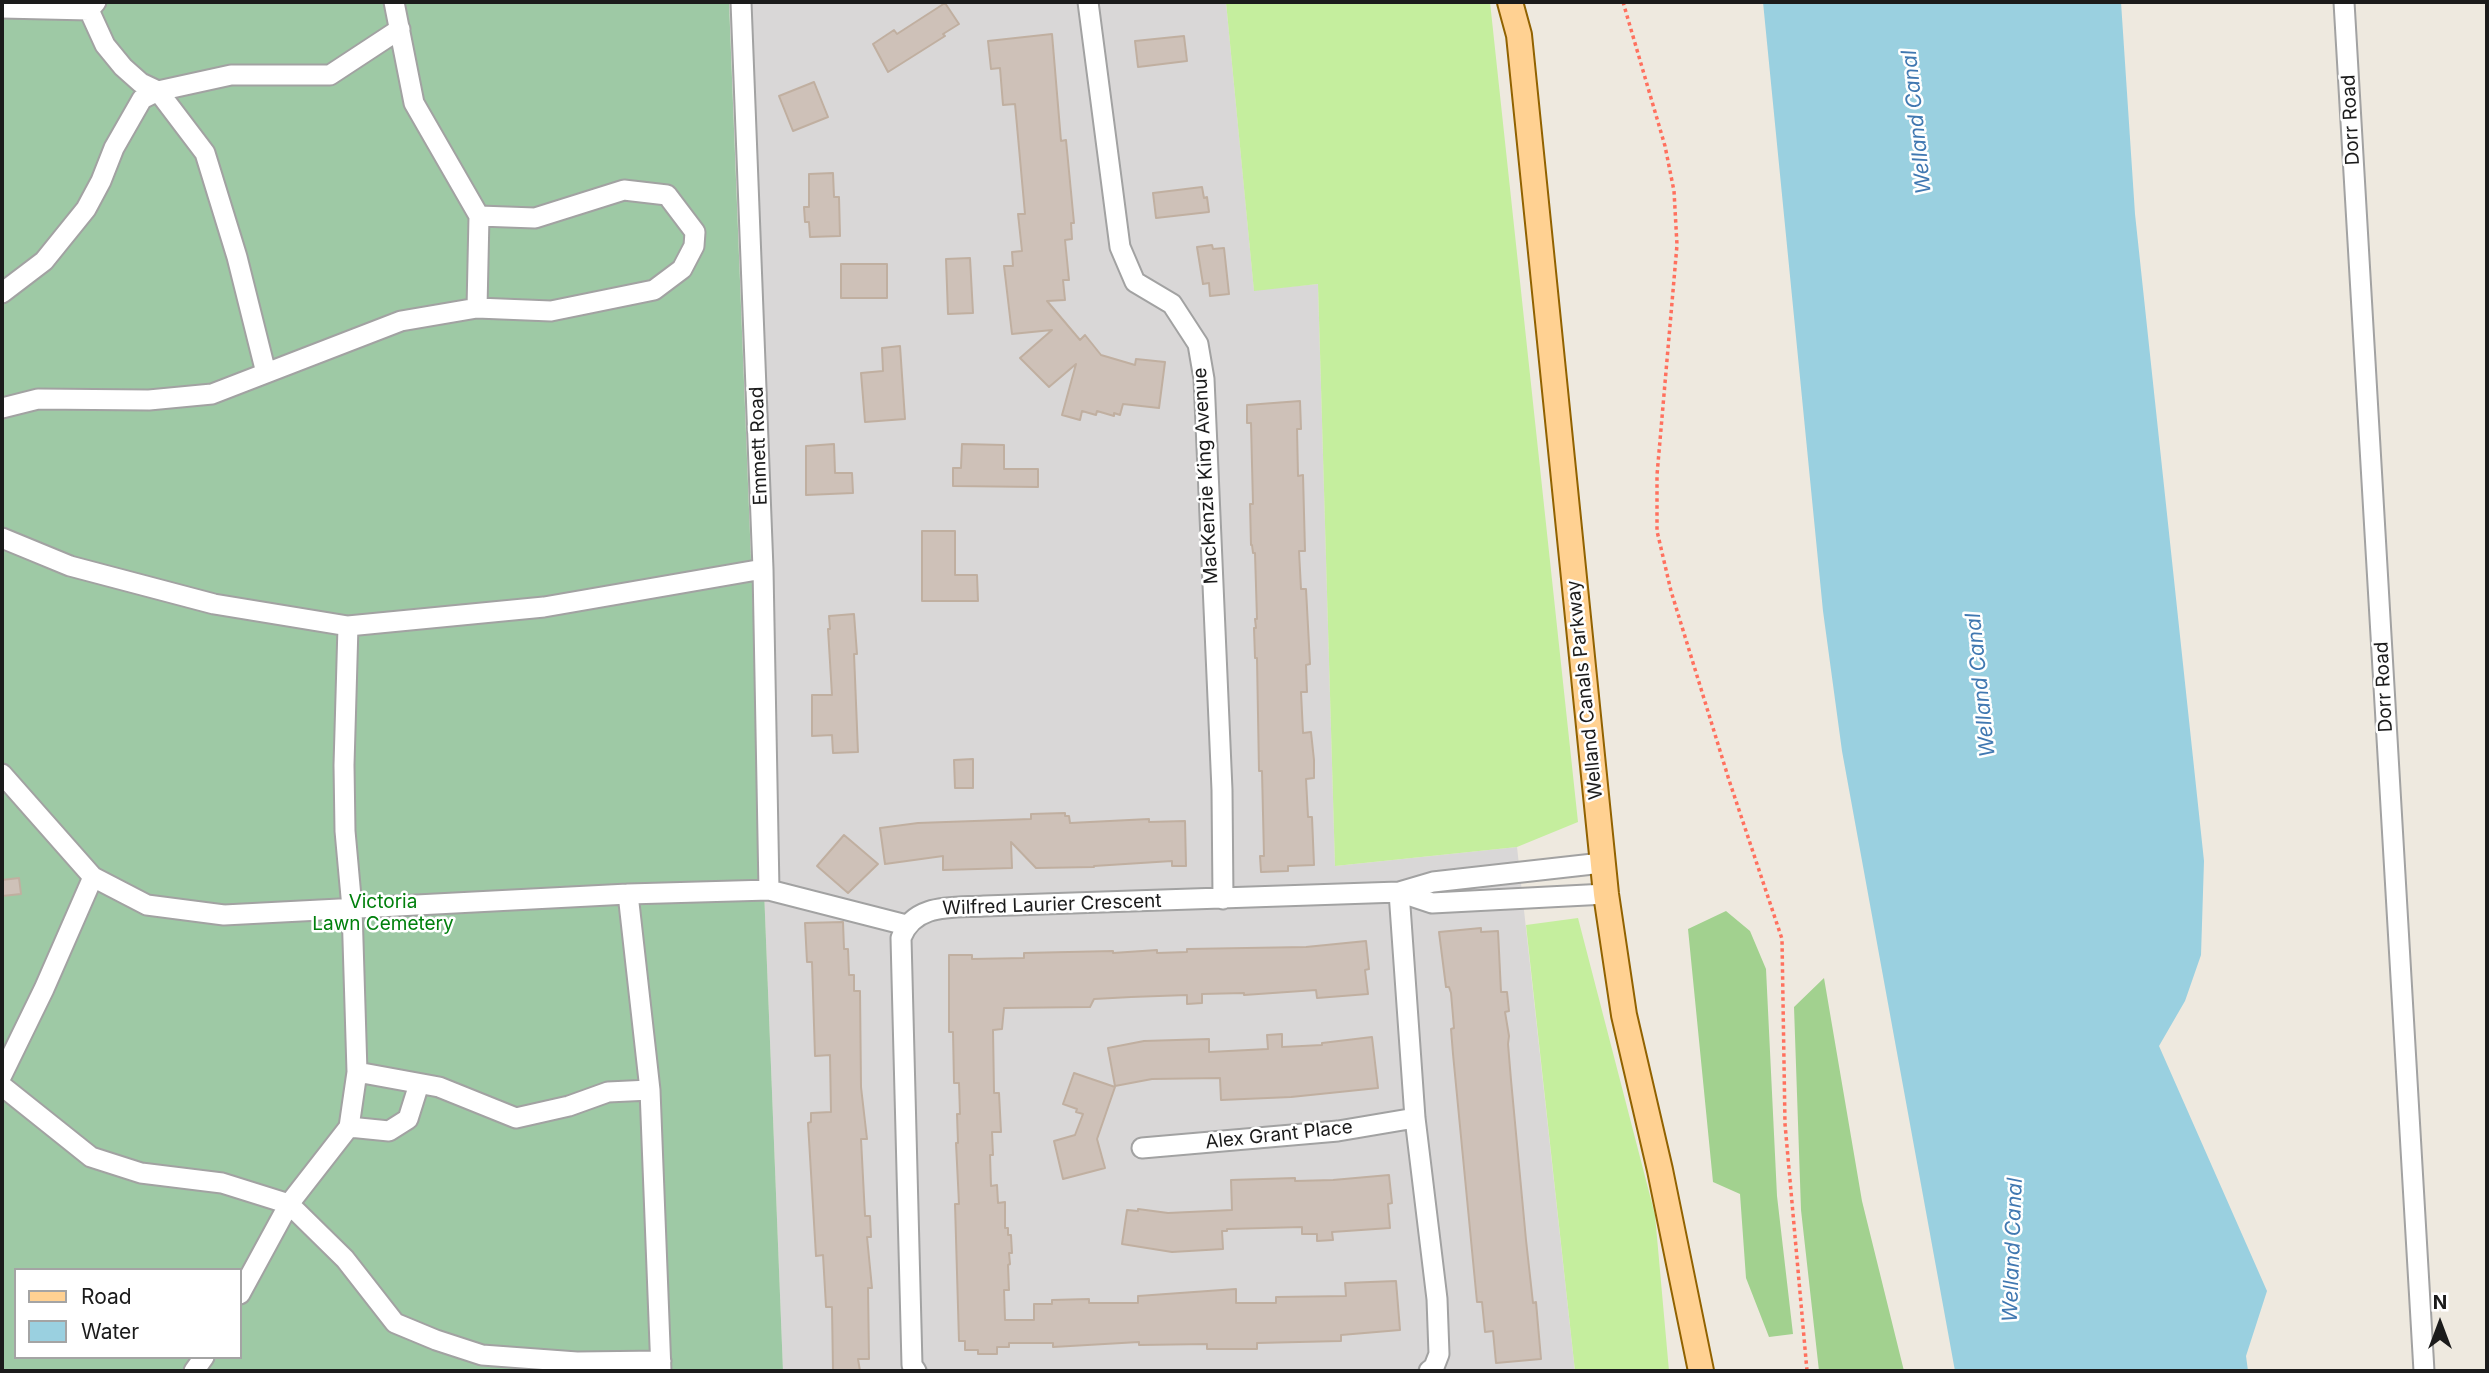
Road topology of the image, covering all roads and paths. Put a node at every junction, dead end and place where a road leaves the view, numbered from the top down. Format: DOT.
graph roads {
  1 [pos="394,2"];
  2 [pos="741,2"];
  3 [pos="1088,2"];
  4 [pos="1510,2"];
  5 [pos="1623,2"];
  6 [pos="2344,2"];
  7 [pos="93,6"];
  8 [pos="2,8"];
  9 [pos="400,29"];
  10 [pos="158,92"];
  11 [pos="479,216"];
  12 [pos="2,293"];
  13 [pos="477,308"];
  14 [pos="266,373"];
  15 [pos="2,408"];
  16 [pos="2,538"];
  17 [pos="763,569"];
  18 [pos="348,626"];
  19 [pos="2,774"];
  20 [pos="1602,863"];
  21 [pos="93,877"];
  22 [pos="769,890"];
  23 [pos="1399,892"];
  24 [pos="628,894"];
  25 [pos="1606,894"];
  26 [pos="1223,899"];
  27 [pos="352,908"];
  28 [pos="906,925"];
  29 [pos="357,1072"];
  30 [pos="2,1075"];
  31 [pos="419,1084"];
  32 [pos="2,1086"];
  33 [pos="650,1090"];
  34 [pos="1415,1118"];
  35 [pos="349,1128"];
  36 [pos="1143,1148"];
  37 [pos="289,1205"];
  38 [pos="242,1290"];
  39 [pos="481,1363"];
  40 [pos="661,1366"];
  41 [pos="916,1371"];
  42 [pos="1429,1371"];
  43 [pos="1701,1371"];
  44 [pos="1807,1371"];
  45 [pos="2424,1371"];
  1 -- 9 [label="street"];
  2 -- 17 [label="street, Emmett Road"];
  3 -- 26 [label="street, MacKenzie King Avenue"];
  4 -- 20 [label="main road, Welland Canals Parkway"];
  5 -- 44 [label="path"];
  6 -- 45 [label="street, Dorr Road"];
  7 -- 8 [label="street"];
  7 -- 10 [label="street"];
  9 -- 10 [label="street"];
  9 -- 11 [label="street"];
  10 -- 12 [label="street"];
  10 -- 14 [label="street"];
  11 -- 13 [label="street"];
  11 -- 13 [label="street"];
  13 -- 14 [label="street"];
  14 -- 15 [label="street"];
  16 -- 18 [label="street"];
  17 -- 18 [label="street"];
  17 -- 22 [label="street, Emmett Road"];
  18 -- 27 [label="street"];
  19 -- 21 [label="street"];
  20 -- 23 [label="street, Wilfred Laurier Crescent"];
  20 -- 25 [label="main road, Welland Canals Parkway"];
  21 -- 27 [label="street"];
  21 -- 30 [label="street"];
  22 -- 24 [label="street"];
  22 -- 28 [label="street"];
  23 -- 25 [label="street, Wilfred Laurier Crescent"];
  23 -- 26 [label="street, Wilfred Laurier Crescent"];
  23 -- 34 [label="street"];
  24 -- 27 [label="street"];
  24 -- 33 [label="street"];
  25 -- 43 [label="main road, Welland Canals Parkway"];
  26 -- 28 [label="street, Wilfred Laurier Crescent"];
  27 -- 29 [label="street"];
  28 -- 41 [label="street"];
  29 -- 31 [label="street"];
  29 -- 35 [label="street"];
  31 -- 33 [label="street"];
  31 -- 35 [label="street"];
  32 -- 37 [label="street"];
  33 -- 40 [label="street"];
  34 -- 36 [label="street, Alex Grant Place"];
  34 -- 42 [label="street"];
  35 -- 37 [label="street"];
  37 -- 38 [label="street"];
  37 -- 39 [label="street"];
  39 -- 40 [label="street"];
}
